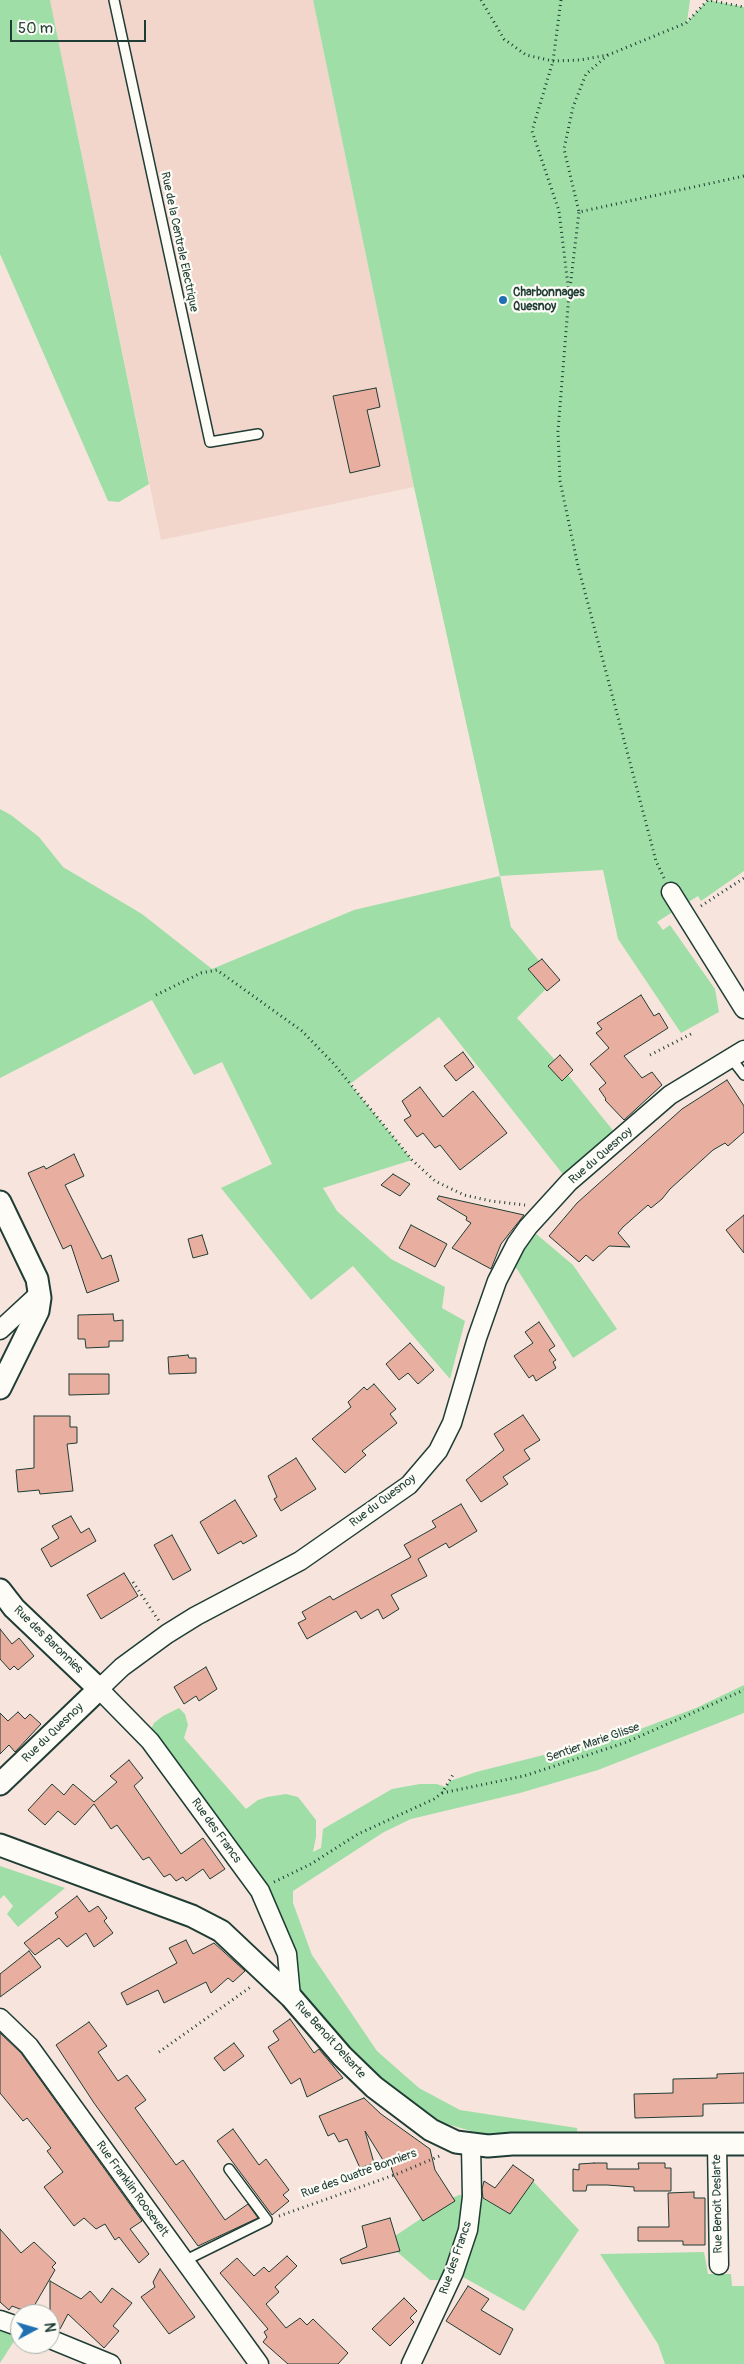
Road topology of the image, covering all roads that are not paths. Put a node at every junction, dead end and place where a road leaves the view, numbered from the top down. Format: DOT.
graph roads {
  1 [pos="114,0"];
  2 [pos="258,434"];
  3 [pos="671,892"];
  4 [pos="744,1009"];
  5 [pos="737,1054"];
  6 [pos="744,1075"];
  7 [pos="0,1202"];
  8 [pos="40,1293"];
  9 [pos="0,1330"];
  10 [pos="0,1388"];
  11 [pos="0,1590"];
  12 [pos="99,1689"];
  13 [pos="0,1784"];
  14 [pos="0,1845"];
  15 [pos="291,1997"];
  16 [pos="0,2018"];
  17 [pos="461,2142"];
  18 [pos="717,2144"];
  19 [pos="744,2144"];
  20 [pos="229,2169"];
  21 [pos="184,2261"];
  22 [pos="719,2265"];
  23 [pos="60,2343"];
  24 [pos="111,2364"];
  25 [pos="259,2364"];
  26 [pos="411,2364"];
  1 -- 2 [label="lane, Rue de la Centrale Electrique"];
  3 -- 4 [label="street"];
  5 -- 6 [label="lane"];
  5 -- 12 [label="street, Rue du Quesnoy"];
  7 -- 8 [label="street"];
  8 -- 9 [label="street"];
  8 -- 10 [label="street"];
  11 -- 12 [label="street, Rue des Baronnies"];
  12 -- 13 [label="street, Rue du Quesnoy"];
  12 -- 15 [label="street, Rue des Francs"];
  14 -- 15 [label="street, Rue Benoit Delsarte"];
  15 -- 17 [label="street, Rue Benoit Delsarte"];
  16 -- 21 [label="street, Rue Franklin Roosevelt"];
  17 -- 18 [label="street, Rue Benoit Delsarte"];
  17 -- 26 [label="street, Rue des Francs"];
  18 -- 19 [label="street, Rue Benoit Delsarte"];
  18 -- 22 [label="street, Rue Benoit Deslarte"];
  20 -- 21 [label="lane"];
  21 -- 25 [label="street, Rue Franklin Roosevelt"];
  23 -- 24 [label="street"];
}
